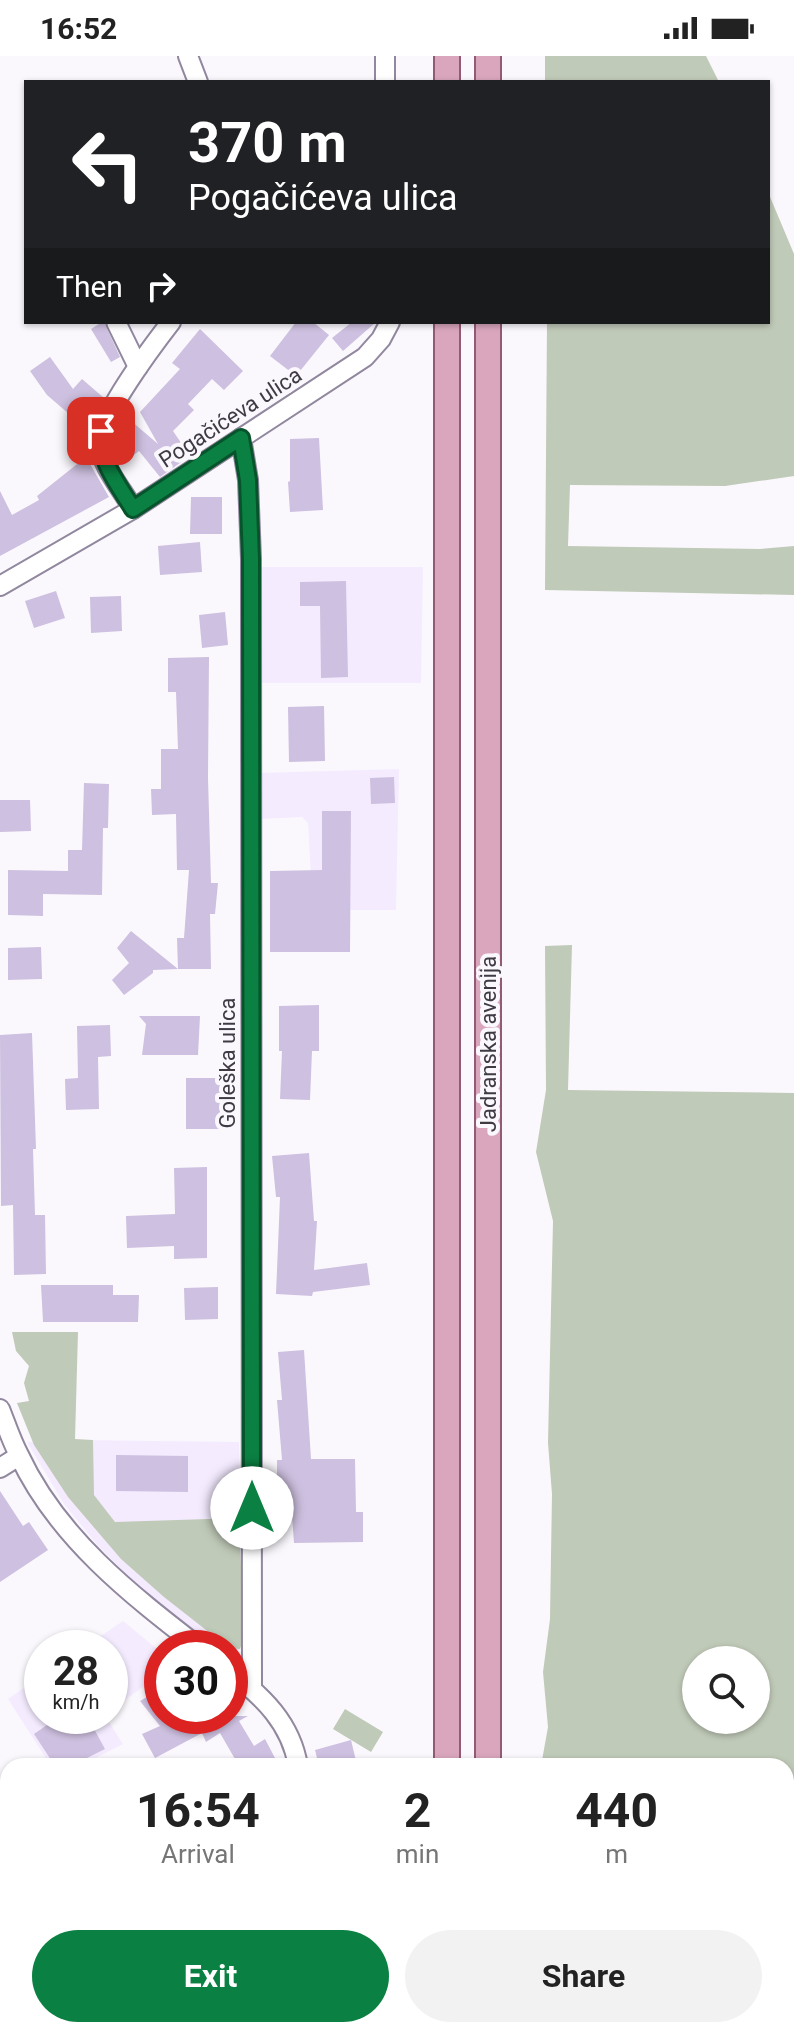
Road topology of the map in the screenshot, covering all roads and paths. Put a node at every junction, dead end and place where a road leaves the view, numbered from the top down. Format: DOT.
graph roads {
  1 [pos="188,56"];
  2 [pos="385,56"];
  3 [pos="447,56"];
  4 [pos="488,56"];
  5 [pos="197,80"];
  6 [pos="385,80"];
  7 [pos="447,80"];
  8 [pos="488,80"];
  9 [pos="117,324"];
  10 [pos="170,324"];
  11 [pos="389,324"];
  12 [pos="447,324"];
  13 [pos="488,324"];
  14 [pos="138,367"];
  15 [pos="241,438"];
  16 [pos="133,509"];
  17 [pos="0,586"];
  18 [pos="0,1409"];
  19 [pos="19,1456"];
  20 [pos="0,1468"];
  21 [pos="177,1630"];
  22 [pos="248,1686"];
  23 [pos="252,1689"];
  24 [pos="296,1758"];
  25 [pos="447,1758"];
  26 [pos="488,1758"];
  1 -- 5 [label="street"];
  2 -- 6 [label="street"];
  3 -- 7 [label="main road"];
  4 -- 8 [label="main road"];
  9 -- 14 [label="street"];
  10 -- 14 [label="street"];
  11 -- 15 [label="street, Pogačićeva ulica"];
  12 -- 25 [label="main road, Jadranska avenija"];
  13 -- 26 [label="main road, Jadranska avenija"];
  14 -- 16 [label="street"];
  15 -- 16 [label="street, Pogačićeva ulica"];
  15 -- 23 [label="street, Goleška ulica"];
  16 -- 17 [label="street, Pogačićeva ulica"];
  18 -- 19 [label="street"];
  19 -- 20 [label="street"];
  19 -- 21 [label="street"];
  22 -- 23 [label="street"];
  23 -- 24 [label="street"];
}
